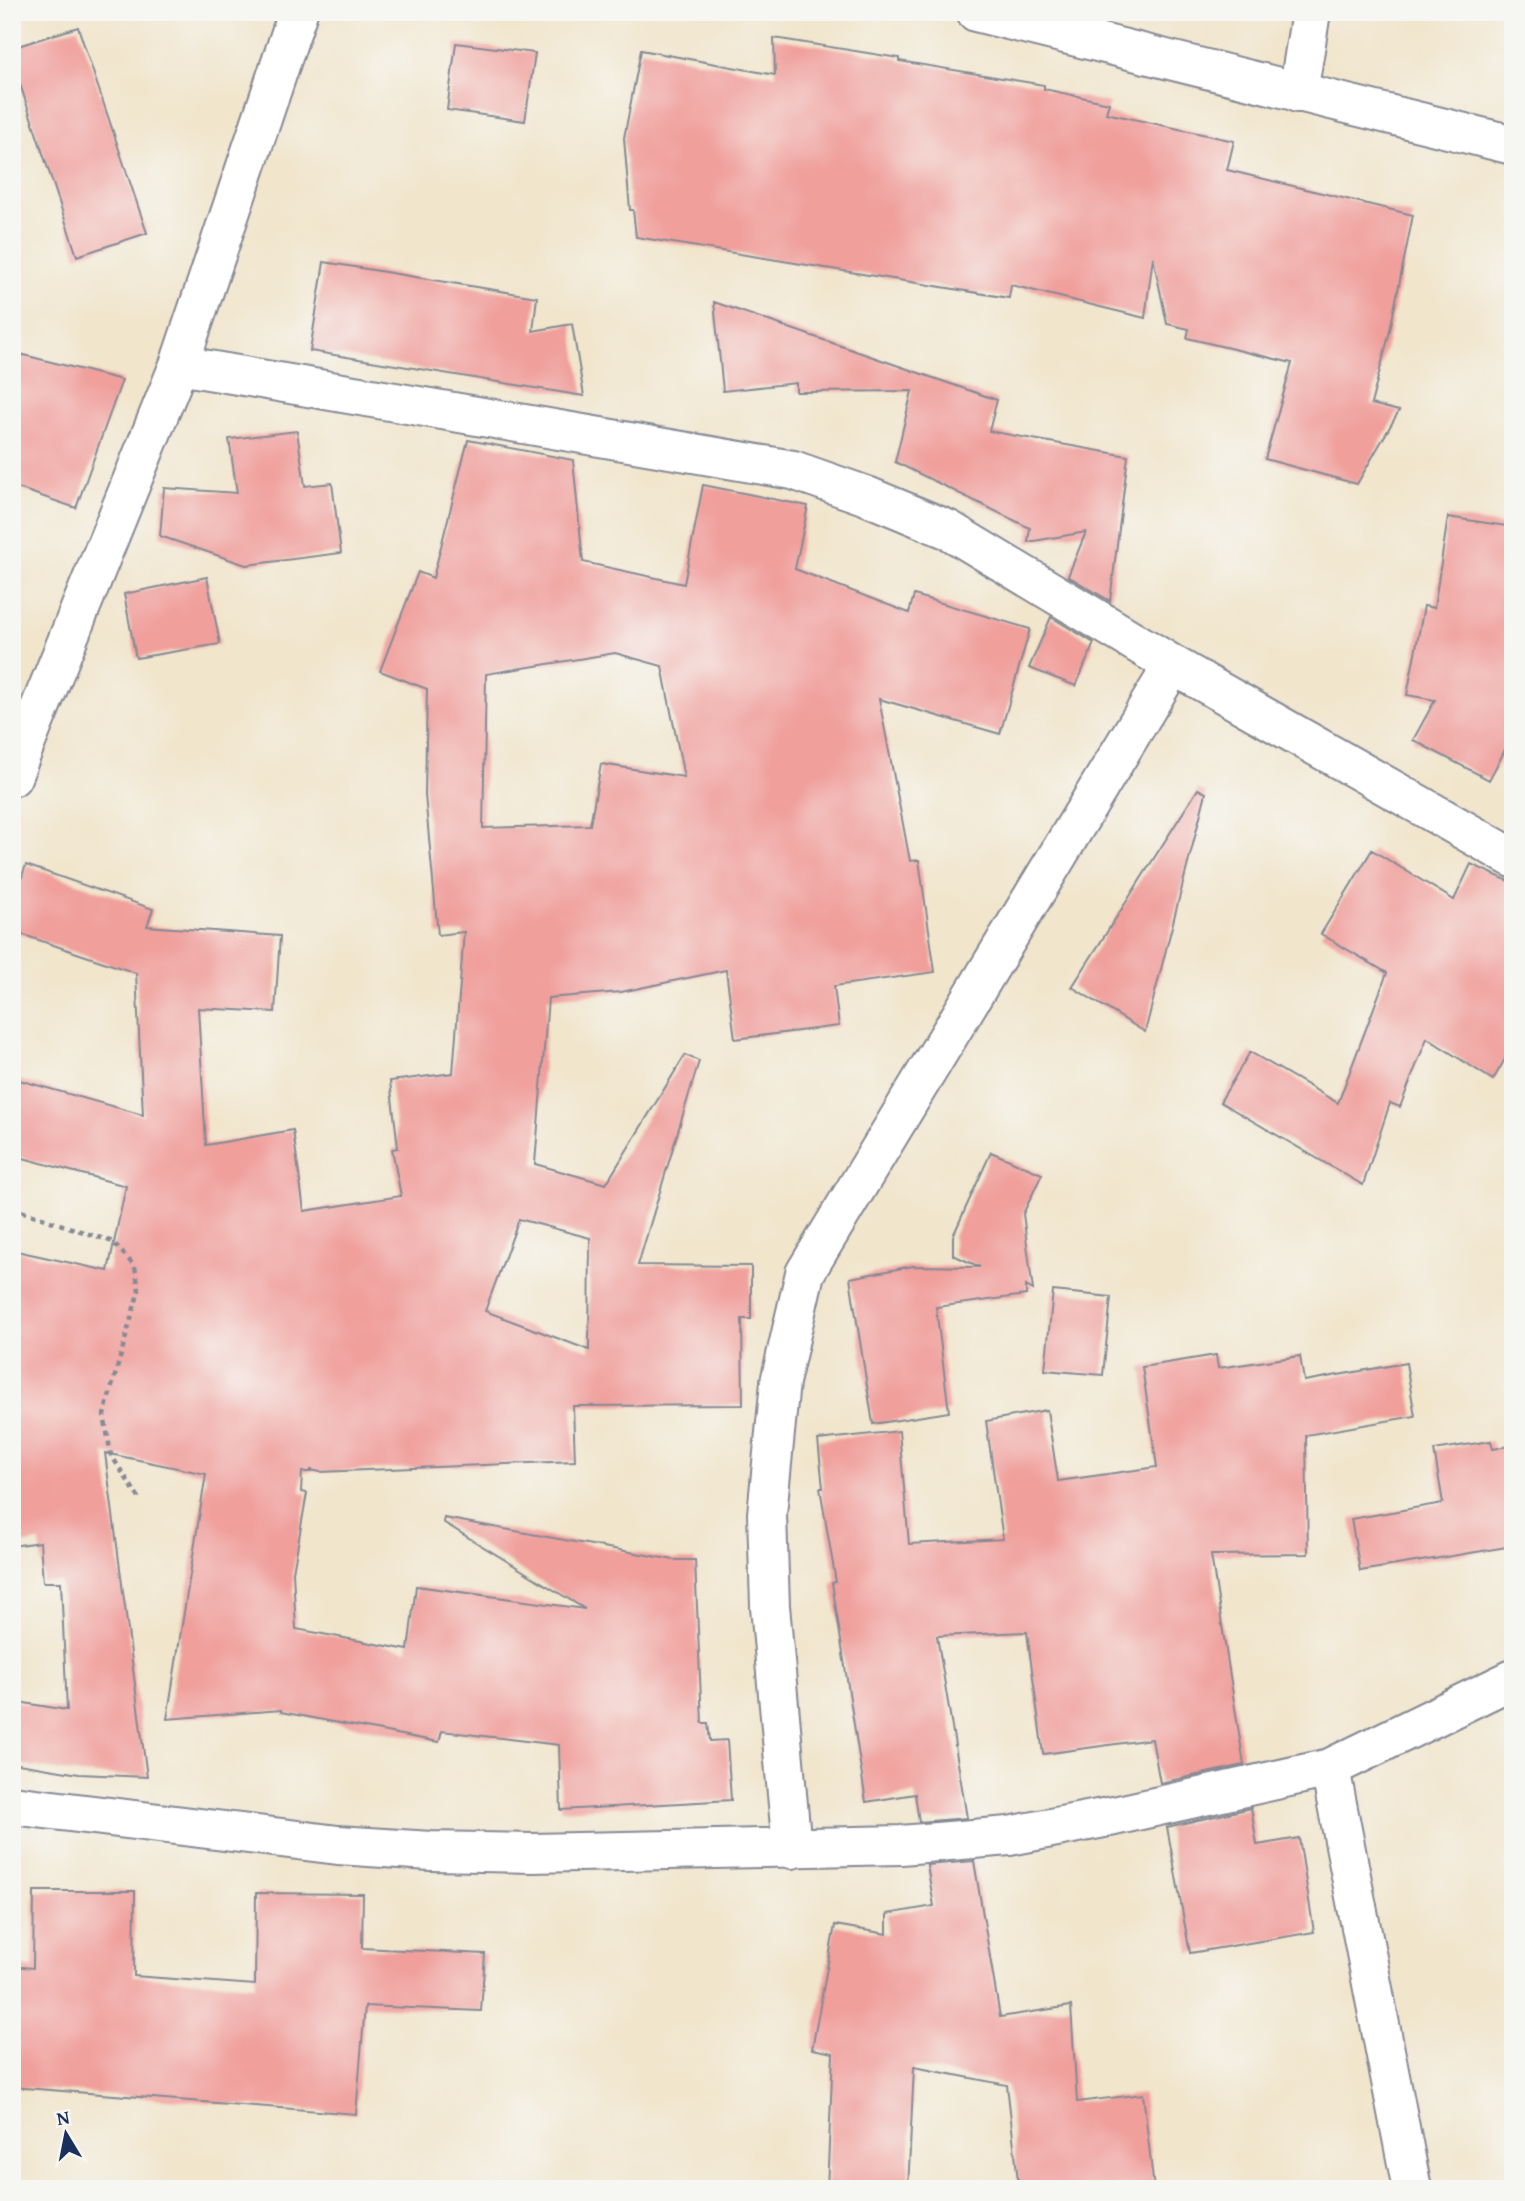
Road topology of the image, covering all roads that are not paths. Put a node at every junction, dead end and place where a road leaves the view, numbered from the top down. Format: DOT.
graph roads {
  1 [pos="298,12"];
  2 [pos="976,12"];
  3 [pos="1311,12"];
  4 [pos="1298,93"];
  5 [pos="1513,145"];
  6 [pos="179,365"];
  7 [pos="1173,665"];
  8 [pos="12,777"];
  9 [pos="1513,858"];
  10 [pos="1513,1679"];
  11 [pos="1330,1768"];
  12 [pos="12,1805"];
  13 [pos="792,1849"];
  14 [pos="1412,2189"];
  1 -- 6 [label="street"];
  2 -- 4 [label="street"];
  3 -- 4 [label="street"];
  4 -- 5 [label="street"];
  6 -- 7 [label="street"];
  6 -- 8 [label="street"];
  7 -- 9 [label="street"];
  7 -- 13 [label="street"];
  10 -- 11 [label="street"];
  11 -- 13 [label="street"];
  11 -- 14 [label="street"];
  12 -- 13 [label="street"];
}
